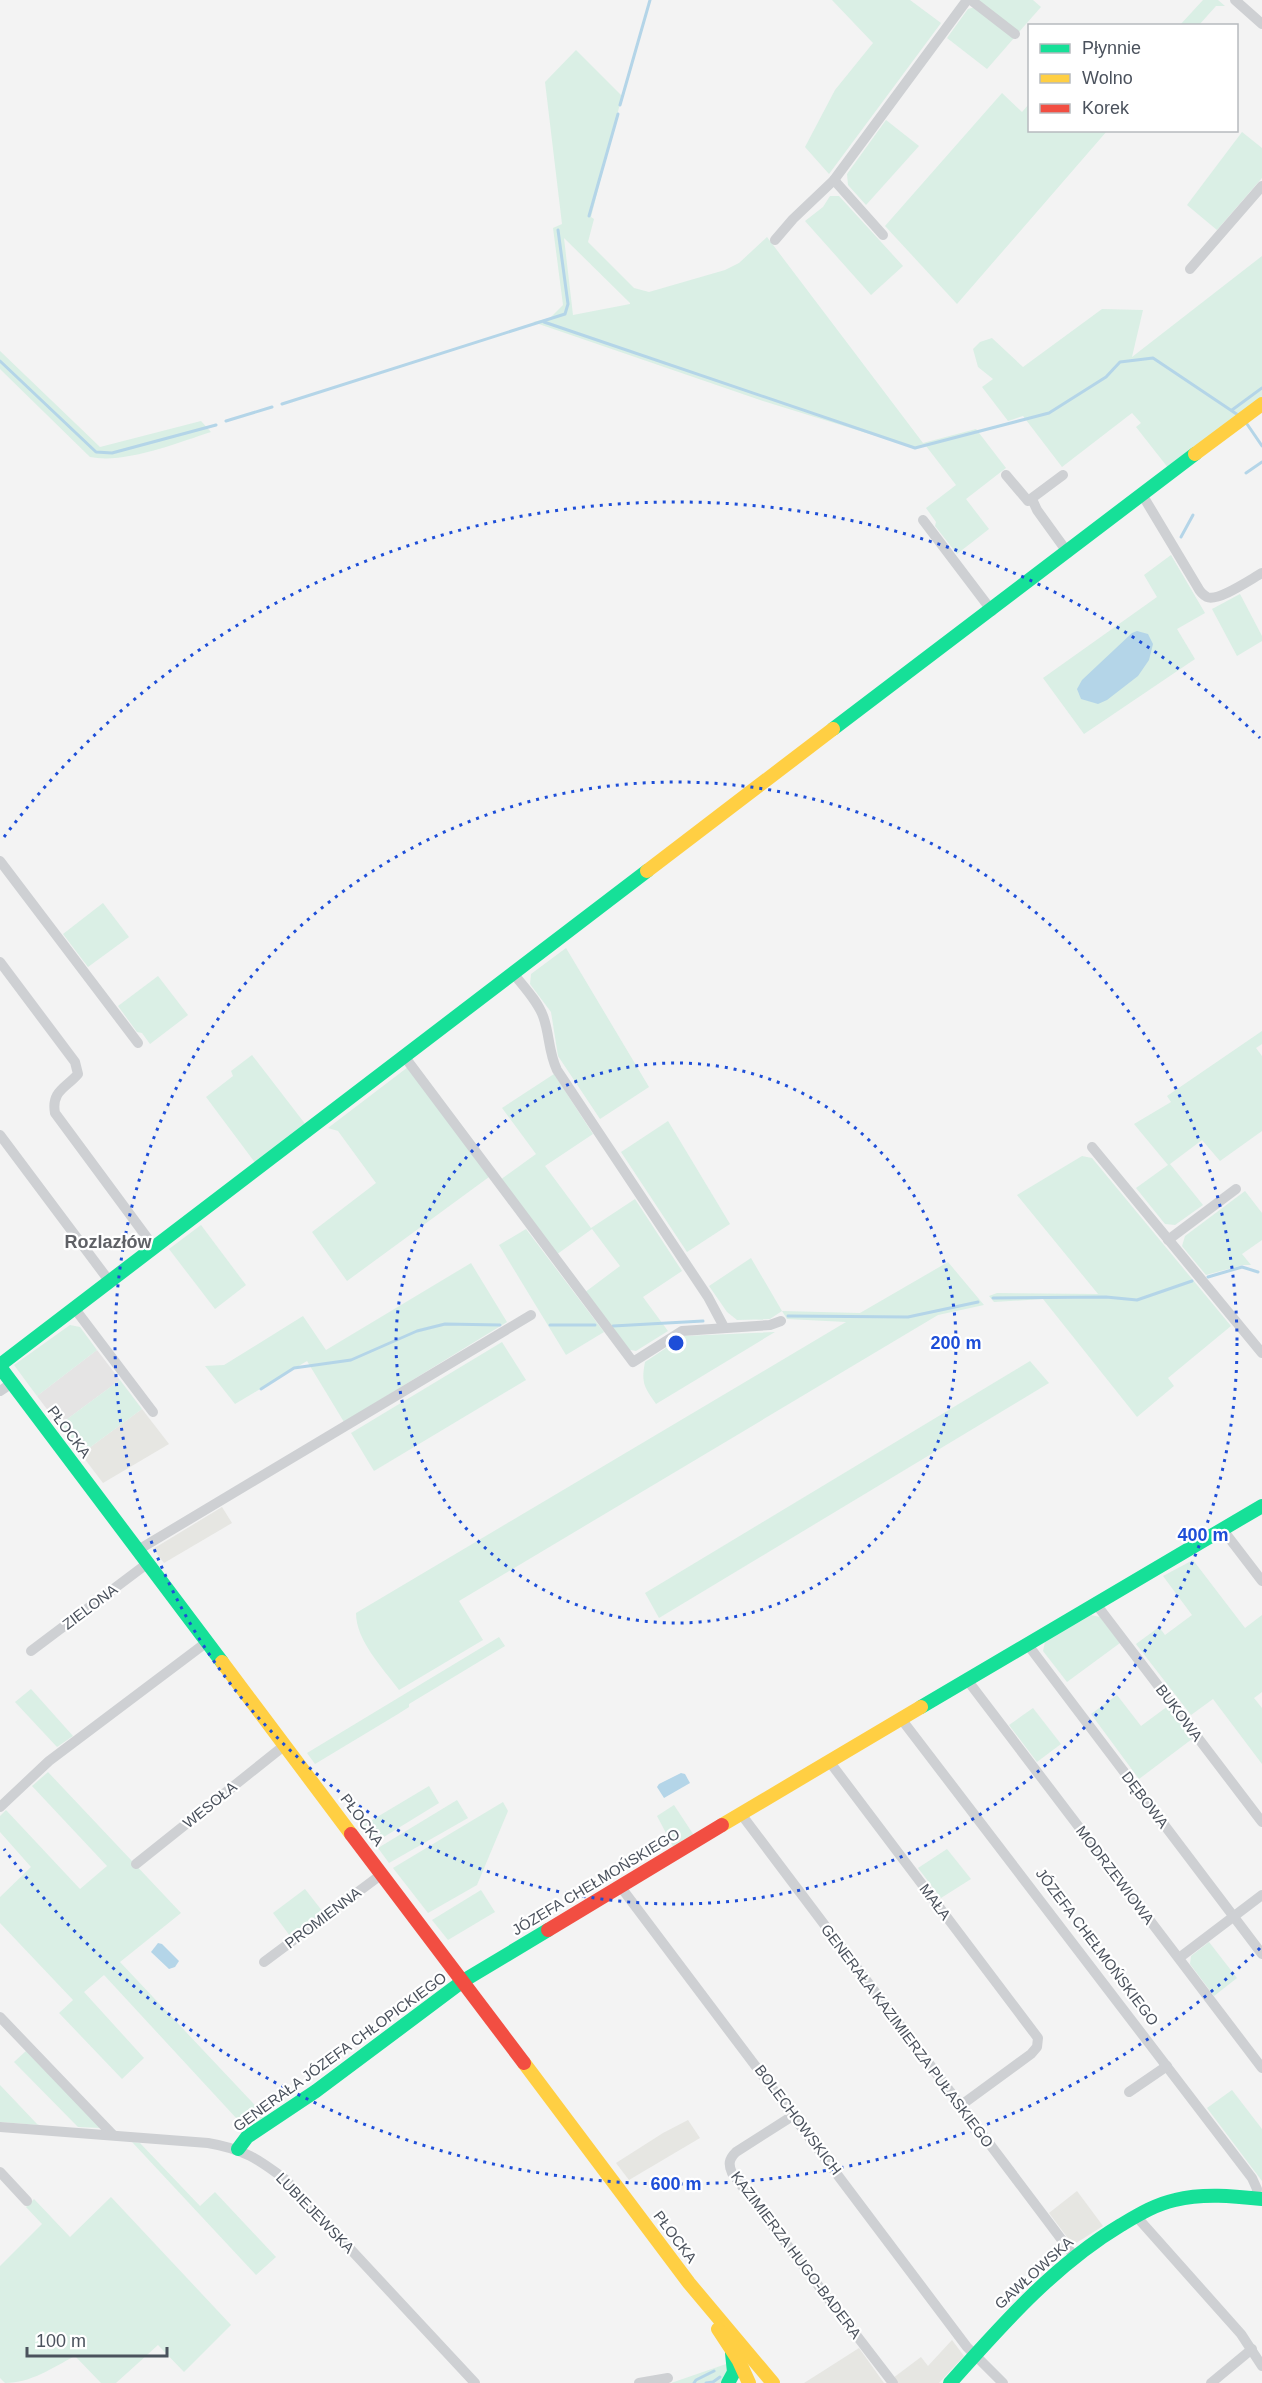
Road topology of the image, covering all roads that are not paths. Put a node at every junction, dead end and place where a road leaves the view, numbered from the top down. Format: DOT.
graph roads {
  1 [pos="969,0"];
  2 [pos="1236,0"];
  3 [pos="1262,24"];
  4 [pos="1015,34"];
  5 [pos="834,180"];
  6 [pos="1262,186"];
  7 [pos="883,235"];
  8 [pos="775,240"];
  9 [pos="1190,269"];
  10 [pos="1262,404"];
  11 [pos="1006,475"];
  12 [pos="1063,475"];
  13 [pos="1143,496"];
  14 [pos="1032,499"];
  15 [pos="923,520"];
  16 [pos="1068,553"];
  17 [pos="1262,573"];
  18 [pos="992,611"];
  19 [pos="0,861"];
  20 [pos="0,962"];
  21 [pos="513,973"];
  22 [pos="138,1043"];
  23 [pos="404,1056"];
  24 [pos="0,1135"];
  25 [pos="1092,1147"];
  26 [pos="1236,1189"];
  27 [pos="1168,1240"];
  28 [pos="154,1247"];
  29 [pos="110,1282"];
  30 [pos="75,1309"];
  31 [pos="531,1316"];
  32 [pos="781,1321"];
  33 [pos="724,1327"];
  34 [pos="1261,1350"];
  35 [pos="0,1366"];
  36 [pos="12,1383"];
  37 [pos="0,1391"];
  38 [pos="153,1412"];
  39 [pos="1262,1506"];
  40 [pos="1223,1530"];
  41 [pos="138,1550"];
  42 [pos="148,1563"];
  43 [pos="1262,1581"];
  44 [pos="1096,1604"];
  45 [pos="207,1642"];
  46 [pos="1028,1645"];
  47 [pos="31,1651"];
  48 [pos="968,1681"];
  49 [pos="902,1720"];
  50 [pos="285,1745"];
  51 [pos="829,1761"];
  52 [pos="0,1807"];
  53 [pos="741,1814"];
  54 [pos="1262,1822"];
  55 [pos="136,1864"];
  56 [pos="382,1874"];
  57 [pos="620,1886"];
  58 [pos="1262,1895"];
  59 [pos="1234,1917"];
  60 [pos="1262,1954"];
  61 [pos="1179,1958"];
  62 [pos="264,1962"];
  63 [pos="463,1982"];
  64 [pos="0,2017"];
  65 [pos="1167,2066"];
  66 [pos="1262,2068"];
  67 [pos="1129,2092"];
  68 [pos="960,2106"];
  69 [pos="794,2115"];
  70 [pos="0,2127"];
  71 [pos="113,2135"];
  72 [pos="238,2149"];
  73 [pos="0,2172"];
  74 [pos="1259,2199"];
  75 [pos="27,2200"];
  76 [pos="1136,2216"];
  77 [pos="1074,2256"];
  78 [pos="697,2293"];
  79 [pos="1252,2349"];
  80 [pos="732,2350"];
  81 [pos="975,2356"];
  82 [pos="753,2358"];
  83 [pos="1262,2366"];
  84 [pos="668,2378"];
  85 [pos="475,2383"];
  86 [pos="639,2383"];
  87 [pos="728,2383"];
  88 [pos="749,2383"];
  89 [pos="760,2383"];
  90 [pos="773,2383"];
  91 [pos="893,2383"];
  92 [pos="950,2383"];
  93 [pos="1003,2383"];
  94 [pos="1211,2383"];
  1 -- 4 [label="street"];
  1 -- 5 [label="street"];
  2 -- 3 [label="street"];
  5 -- 7 [label="street"];
  5 -- 8 [label="street"];
  6 -- 9 [label="street"];
  10 -- 13 [label="street"];
  11 -- 14 [label="street"];
  12 -- 14 [label="street"];
  13 -- 16 [label="street"];
  13 -- 17 [label="street"];
  14 -- 16 [label="street"];
  15 -- 18 [label="street"];
  16 -- 18 [label="street"];
  18 -- 21 [label="street"];
  19 -- 22 [label="street"];
  20 -- 28 [label="street"];
  21 -- 23 [label="street"];
  21 -- 33 [label="street"];
  23 -- 28 [label="street"];
  23 -- 33 [label="street"];
  24 -- 29 [label="street"];
  25 -- 27 [label="street"];
  26 -- 27 [label="street"];
  27 -- 34 [label="street"];
  28 -- 29 [label="street"];
  29 -- 30 [label="street"];
  30 -- 35 [label="street"];
  30 -- 38 [label="street"];
  31 -- 41 [label="street"];
  32 -- 33 [label="street"];
  35 -- 36 [label="street, PŁOCKA"];
  36 -- 37 [label="street"];
  36 -- 41 [label="street, PŁOCKA"];
  39 -- 40 [label="street, JÓZEFA CHEŁMOŃSKIEGO"];
  40 -- 43 [label="street"];
  40 -- 44 [label="street, JÓZEFA CHEŁMOŃSKIEGO"];
  41 -- 42 [label="street, PŁOCKA"];
  42 -- 45 [label="street, PŁOCKA"];
  42 -- 47 [label="street, ZIELONA"];
  44 -- 46 [label="street, JÓZEFA CHEŁMOŃSKIEGO"];
  44 -- 54 [label="street, BUKOWA"];
  45 -- 50 [label="street, PŁOCKA"];
  45 -- 52 [label="street"];
  46 -- 48 [label="street, JÓZEFA CHEŁMOŃSKIEGO"];
  46 -- 59 [label="street, DĘBOWA"];
  48 -- 49 [label="street, JÓZEFA CHEŁMOŃSKIEGO"];
  48 -- 61 [label="street, MODRZEWIOWA"];
  49 -- 51 [label="street, JÓZEFA CHEŁMOŃSKIEGO"];
  49 -- 65 [label="street, JÓZEFA CHEŁMOŃSKIEGO"];
  50 -- 55 [label="street, WESOŁA"];
  50 -- 56 [label="street, PŁOCKA"];
  51 -- 53 [label="street, JÓZEFA CHEŁMOŃSKIEGO"];
  51 -- 68 [label="street, MAŁA"];
  53 -- 57 [label="street, JÓZEFA CHEŁMOŃSKIEGO"];
  53 -- 68 [label="street, GENERAŁA KAZIMIERZA PUŁASKIEGO"];
  56 -- 62 [label="street, PROMIENNA"];
  56 -- 63 [label="street, PŁOCKA"];
  57 -- 63 [label="street, JÓZEFA CHEŁMOŃSKIEGO"];
  57 -- 69 [label="street, BOLECHOWSKICH"];
  58 -- 59 [label="street"];
  59 -- 60 [label="street, DĘBOWA"];
  59 -- 61 [label="street"];
  61 -- 66 [label="street, MODRZEWIOWA"];
  63 -- 72 [label="street, GENERAŁA JÓZEFA CHŁOPICKIEGO"];
  63 -- 78 [label="street, PŁOCKA"];
  64 -- 71 [label="street"];
  65 -- 67 [label="street"];
  65 -- 74 [label="street, JÓZEFA CHEŁMOŃSKIEGO"];
  68 -- 77 [label="street, GENERAŁA KAZIMIERZA PUŁASKIEGO"];
  69 -- 81 [label="street, BOLECHOWSKICH"];
  69 -- 91 [label="street, KAZIMIERZA HUGO-BADERA"];
  70 -- 71 [label="street, LUBIEJEWSKA"];
  71 -- 72 [label="street, LUBIEJEWSKA"];
  72 -- 85 [label="street, LUBIEJEWSKA"];
  73 -- 75 [label="street"];
  74 -- 76 [label="street, GAWŁOWSKA"];
  76 -- 77 [label="street, GAWŁOWSKA"];
  76 -- 79 [label="street"];
  77 -- 81 [label="street, GAWŁOWSKA"];
  78 -- 80 [label="street, PŁOCKA"];
  78 -- 82 [label="street, PŁOCKA"];
  79 -- 83 [label="street"];
  79 -- 94 [label="street"];
  80 -- 87 [label="street"];
  80 -- 88 [label="street, PŁOCKA"];
  81 -- 92 [label="street, GAWŁOWSKA"];
  81 -- 93 [label="street, BOLECHOWSKICH"];
  82 -- 89 [label="street"];
  82 -- 90 [label="street, PŁOCKA"];
  84 -- 86 [label="street"];
}
